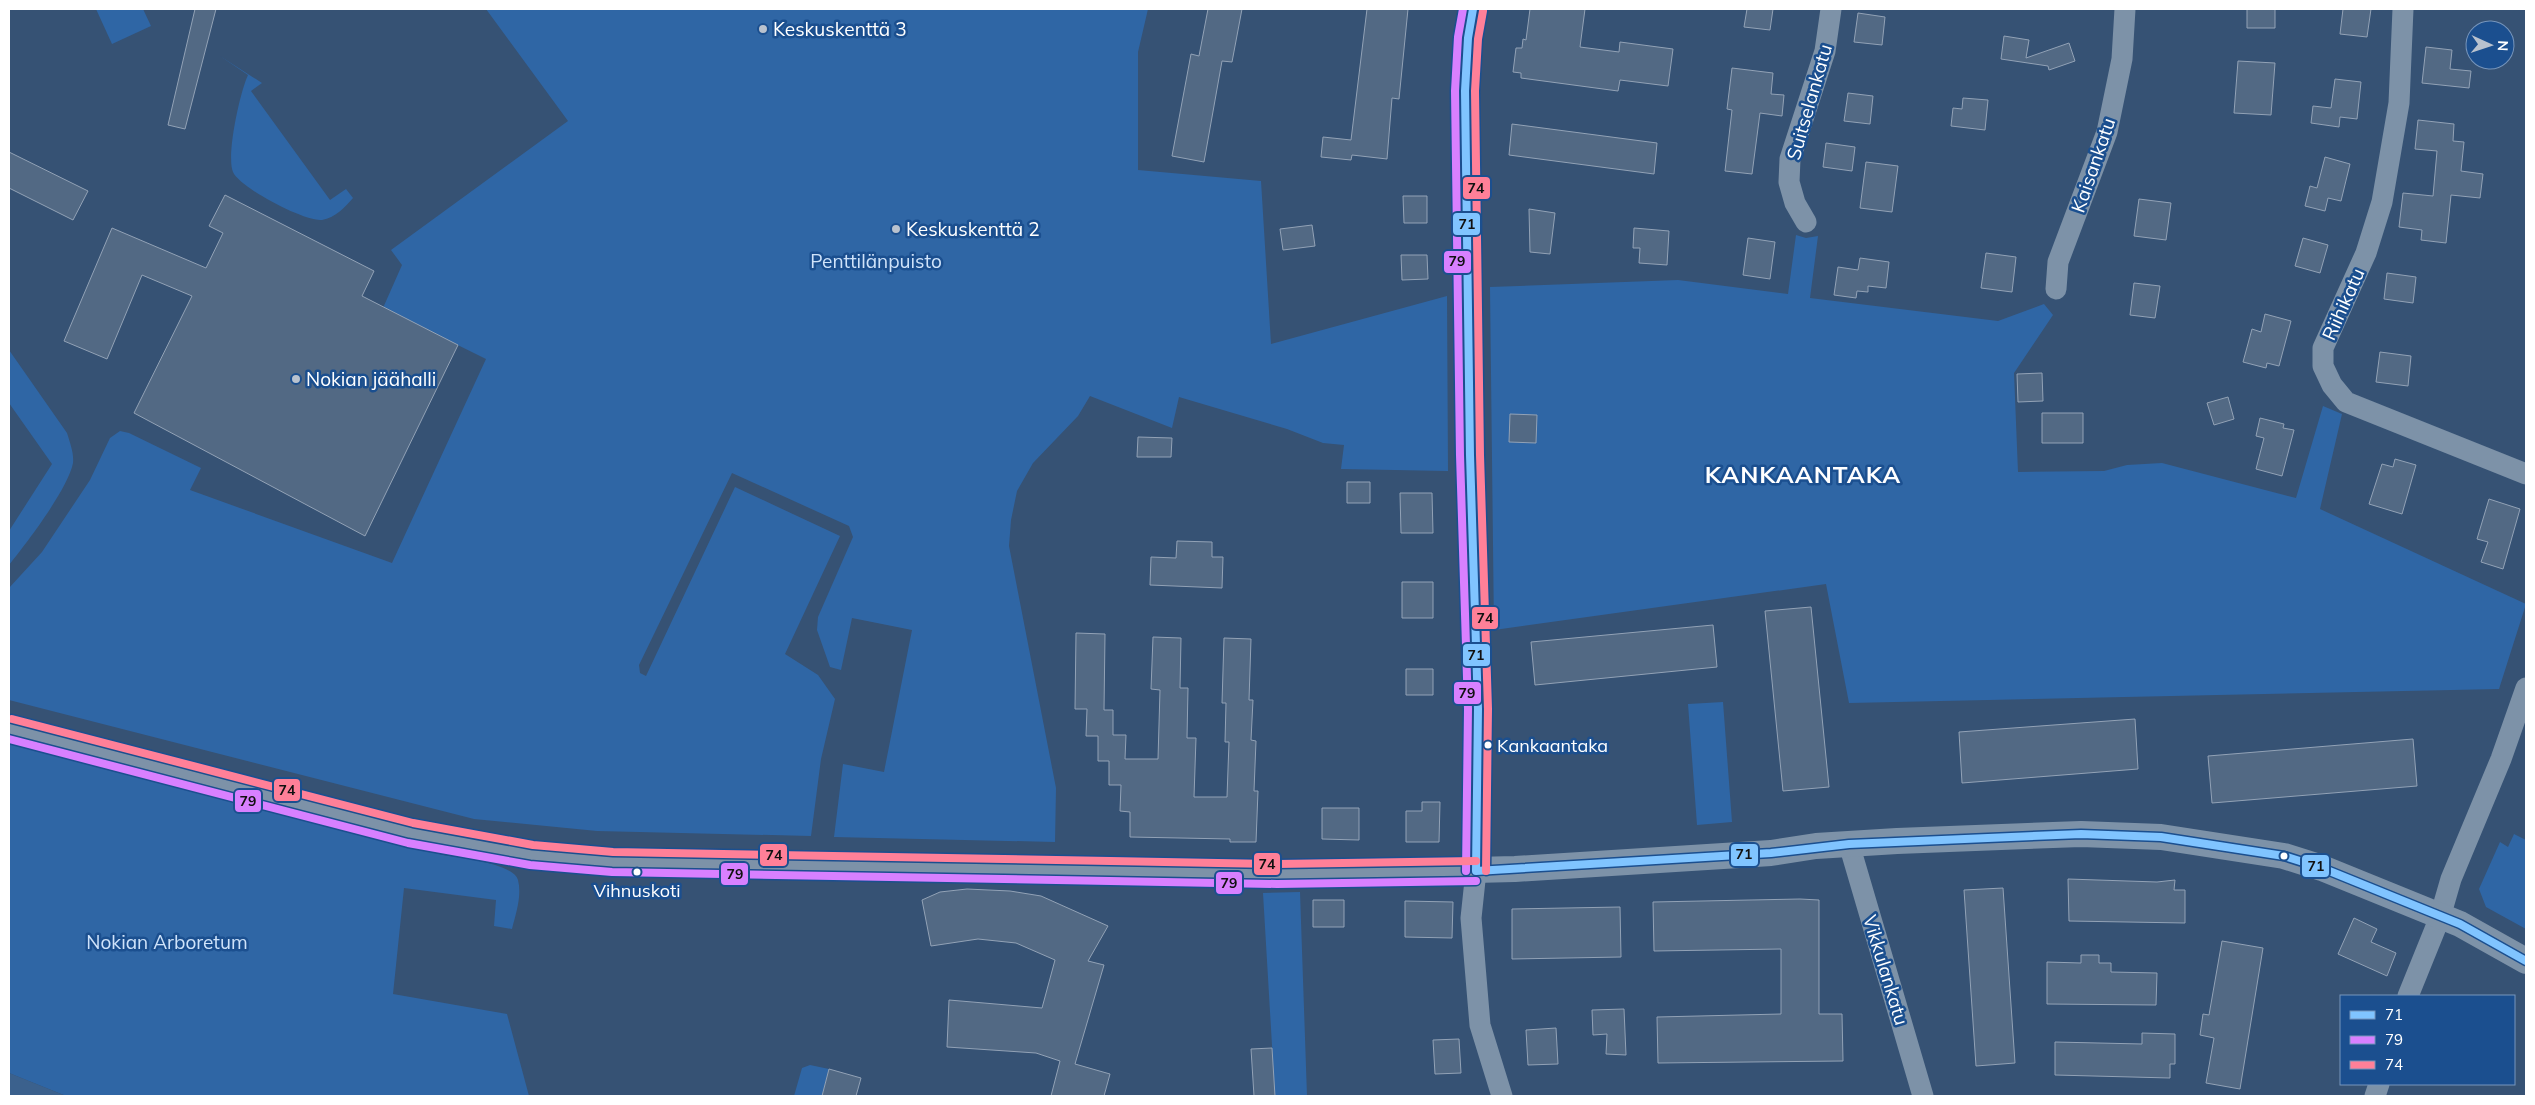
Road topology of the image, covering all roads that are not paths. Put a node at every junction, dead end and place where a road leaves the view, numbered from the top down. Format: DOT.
graph roads {
  1 [pos="1473,9"];
  2 [pos="1831,9"];
  3 [pos="2125,9"];
  4 [pos="2403,9"];
  5 [pos="1806,222"];
  6 [pos="2056,289"];
  7 [pos="2526,474"];
  8 [pos="2526,688"];
  9 [pos="9,729"];
  10 [pos="1849,844"];
  11 [pos="1476,871"];
  12 [pos="2440,916"];
  13 [pos="2526,962"];
  14 [pos="2408,995"];
  15 [pos="1502,1096"];
  16 [pos="1923,1096"];
  1 -- 11 [label="street"];
  2 -- 5 [label="street, Suitselankatu"];
  3 -- 6 [label="street, Kaisankatu"];
  4 -- 7 [label="street, Riihikatu"];
  8 -- 12 [label="street"];
  9 -- 11 [label="street"];
  10 -- 11 [label="street"];
  10 -- 12 [label="street"];
  10 -- 16 [label="street, Vikkulankatu"];
  11 -- 15 [label="street"];
  12 -- 13 [label="street"];
  12 -- 14 [label="street"];
}
